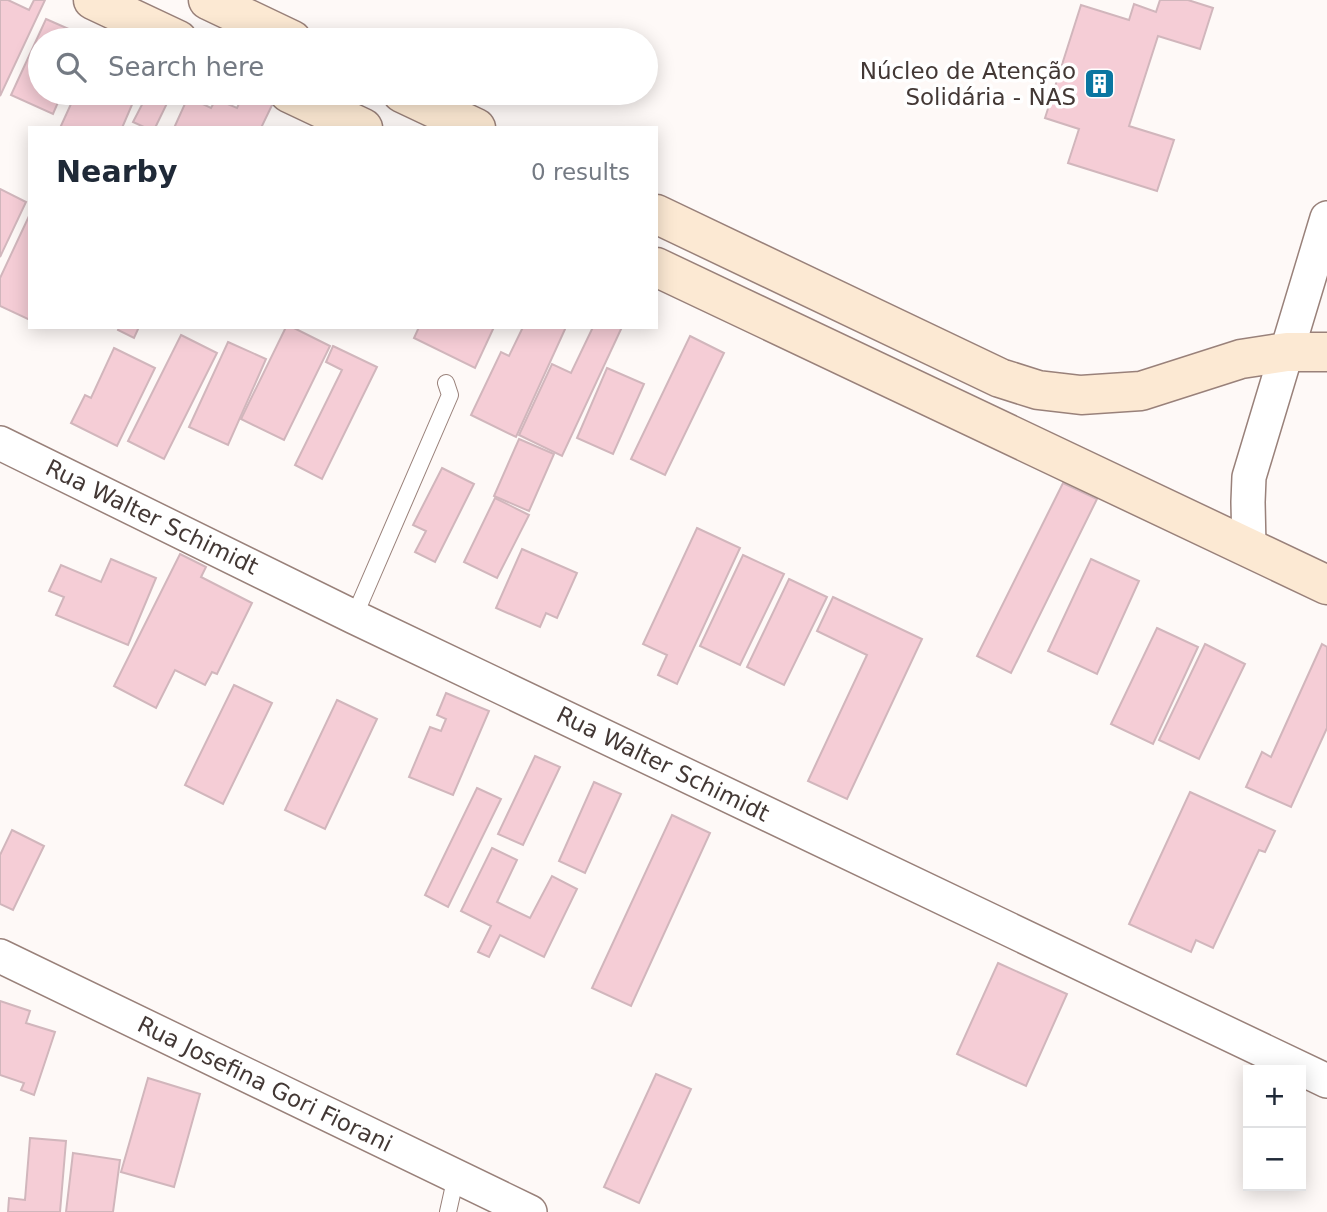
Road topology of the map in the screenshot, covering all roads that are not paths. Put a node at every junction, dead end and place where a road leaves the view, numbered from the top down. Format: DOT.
graph roads {
  1 [pos="93,0"];
  2 [pos="208,0"];
  3 [pos="152,28"];
  4 [pos="267,28"];
  5 [pos="314,105"];
  6 [pos="427,105"];
  7 [pos="359,126"];
  8 [pos="472,126"];
  9 [pos="658,215"];
  10 [pos="1327,218"];
  11 [pos="658,268"];
  12 [pos="1287,352"];
  13 [pos="1327,352"];
  14 [pos="446,383"];
  15 [pos="0,443"];
  16 [pos="1249,547"];
  17 [pos="1327,585"];
  18 [pos="354,617"];
  19 [pos="0,956"];
  20 [pos="1327,1081"];
  21 [pos="456,1176"];
  22 [pos="448,1212"];
  23 [pos="530,1212"];
  1 -- 3 [label="street"];
  2 -- 4 [label="street"];
  5 -- 7 [label="street"];
  6 -- 8 [label="street"];
  9 -- 12 [label="street"];
  10 -- 12 [label="street"];
  11 -- 16 [label="street"];
  12 -- 13 [label="street"];
  12 -- 16 [label="street"];
  14 -- 18 [label="lane"];
  15 -- 18 [label="street, Rua Walter Schimidt"];
  16 -- 17 [label="street"];
  18 -- 20 [label="street, Rua Walter Schimidt"];
  19 -- 21 [label="street, Rua Josefina Gori Fiorani"];
  21 -- 22 [label="lane"];
  21 -- 23 [label="street, Rua Josefina Gori Fiorani"];
}
